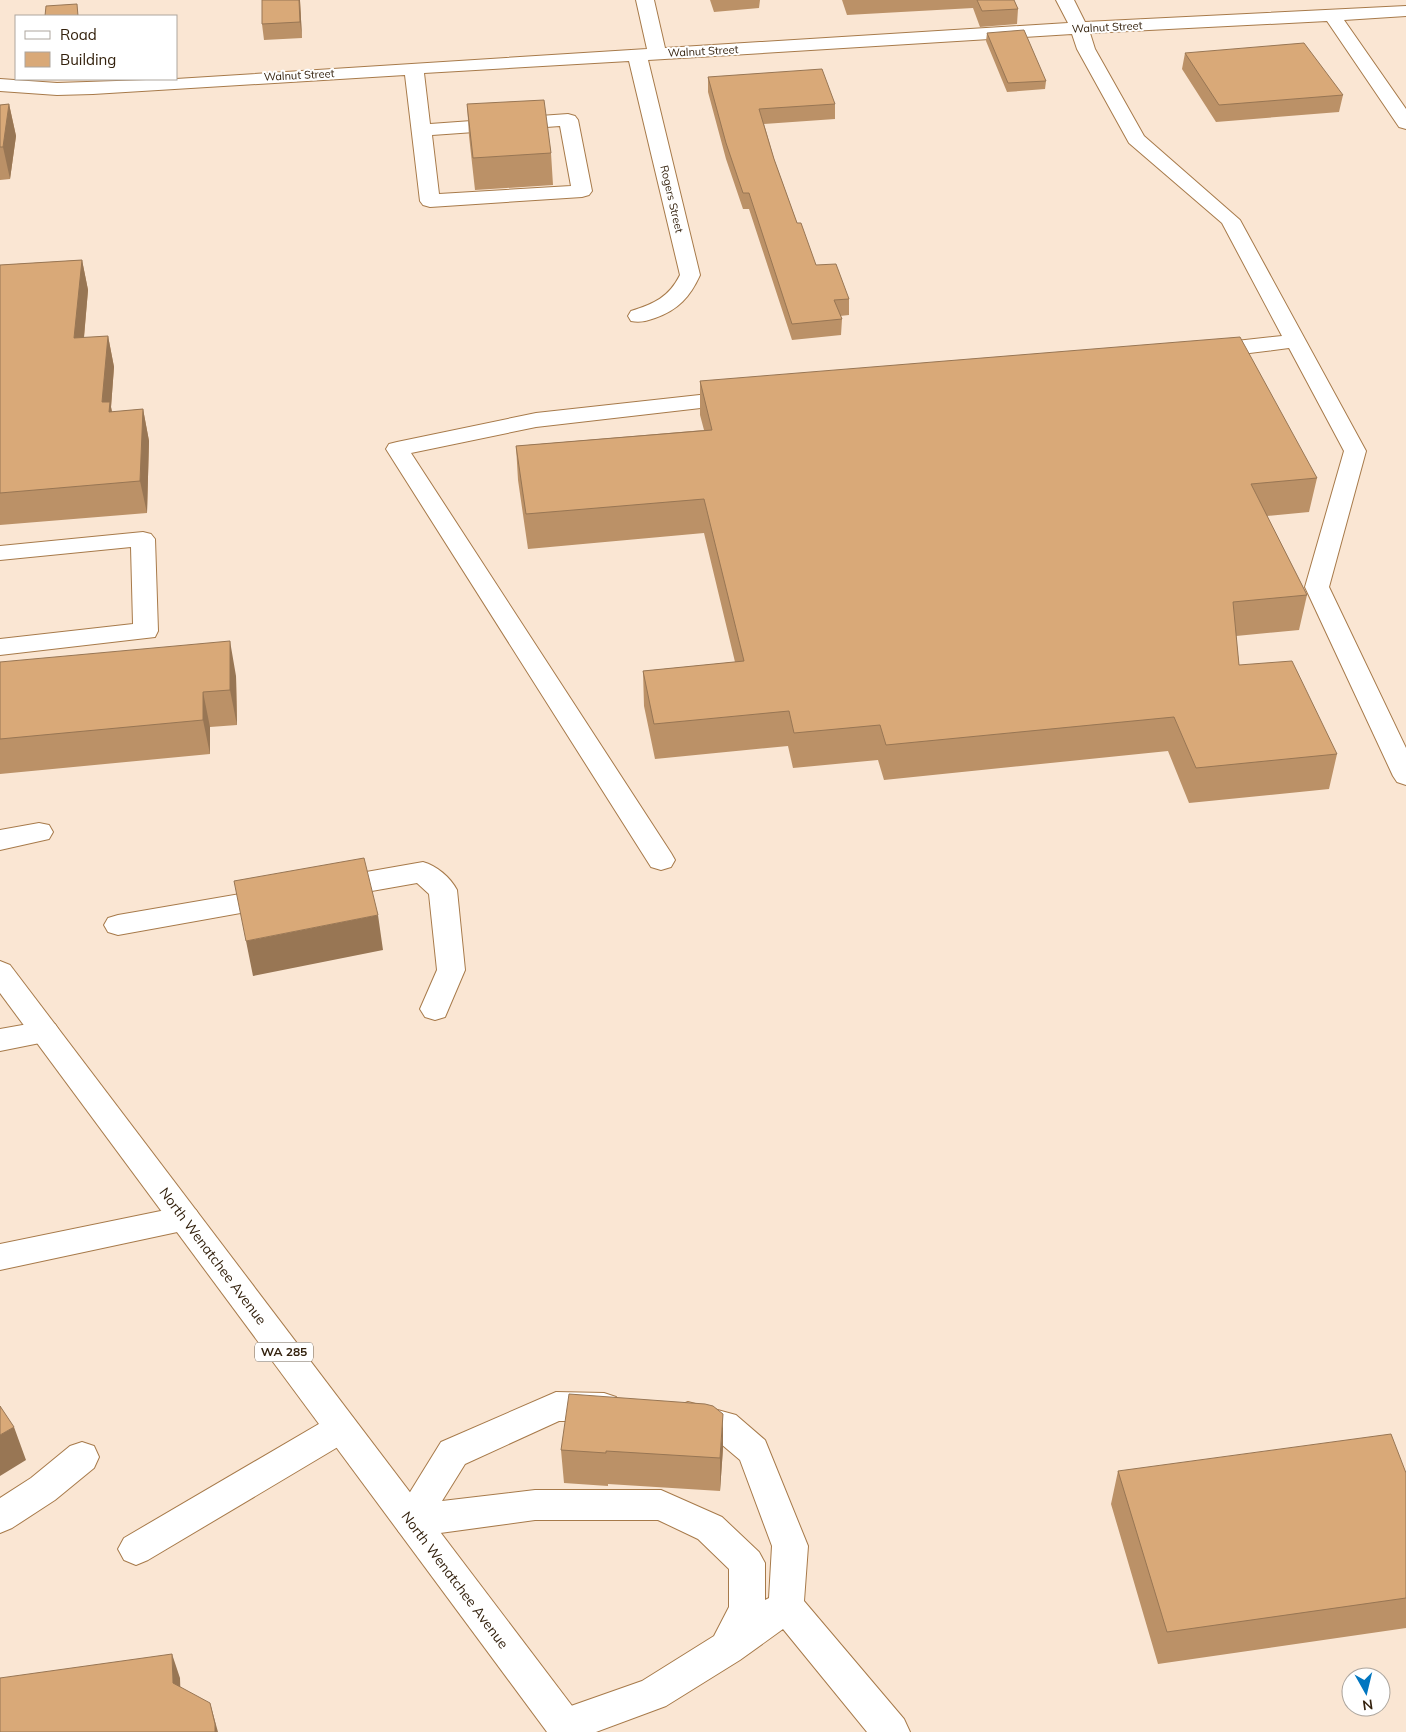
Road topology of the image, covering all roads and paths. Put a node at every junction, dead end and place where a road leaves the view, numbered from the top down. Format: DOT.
graph roads {
  1 [pos="645,0"];
  2 [pos="1065,0"];
  3 [pos="1406,11"];
  4 [pos="1332,15"];
  5 [pos="1079,28"];
  6 [pos="647,54"];
  7 [pos="414,68"];
  8 [pos="0,85"];
  9 [pos="1406,123"];
  10 [pos="420,130"];
  11 [pos="639,316"];
  12 [pos="1297,341"];
  13 [pos="1190,353"];
  14 [pos="759,395"];
  15 [pos="0,553"];
  16 [pos="0,647"];
  17 [pos="1406,776"];
  18 [pos="39,832"];
  19 [pos="0,840"];
  20 [pos="661,860"];
  21 [pos="118,925"];
  22 [pos="0,972"];
  23 [pos="435,1009"];
  24 [pos="45,1032"];
  25 [pos="0,1040"];
  26 [pos="185,1219"];
  27 [pos="0,1258"];
  28 [pos="341,1428"];
  29 [pos="82,1457"];
  30 [pos="0,1516"];
  31 [pos="410,1521"];
  32 [pos="136,1549"];
  33 [pos="786,1606"];
  34 [pos="727,1648"];
  35 [pos="567,1729"];
  36 [pos="891,1732"];
  1 -- 6 [label="street, Rogers Street"];
  2 -- 5 [label="street"];
  3 -- 4 [label="street, Walnut Street"];
  4 -- 5 [label="street, Walnut Street"];
  4 -- 9 [label="street"];
  5 -- 6 [label="street, Walnut Street"];
  5 -- 12 [label="street"];
  6 -- 7 [label="street, Walnut Street"];
  6 -- 11 [label="street, Rogers Street"];
  7 -- 8 [label="street, Walnut Street"];
  7 -- 10 [label="street"];
  10 -- 10 [label="street"];
  12 -- 13 [label="street"];
  12 -- 17 [label="street"];
  14 -- 20 [label="street"];
  15 -- 16 [label="street"];
  18 -- 19 [label="street"];
  21 -- 23 [label="street"];
  22 -- 24 [label="street, North Wenatchee Avenue / WA 285"];
  24 -- 25 [label="street"];
  24 -- 26 [label="street, North Wenatchee Avenue / WA 285"];
  26 -- 27 [label="street"];
  26 -- 28 [label="street, North Wenatchee Avenue / WA 285"];
  28 -- 31 [label="street, North Wenatchee Avenue / WA 285"];
  28 -- 32 [label="street"];
  29 -- 30 [label="street"];
  31 -- 33 [label="street"];
  31 -- 34 [label="street"];
  31 -- 35 [label="street, North Wenatchee Avenue / WA 285"];
  33 -- 34 [label="street"];
  33 -- 36 [label="street"];
  34 -- 35 [label="street"];
}
